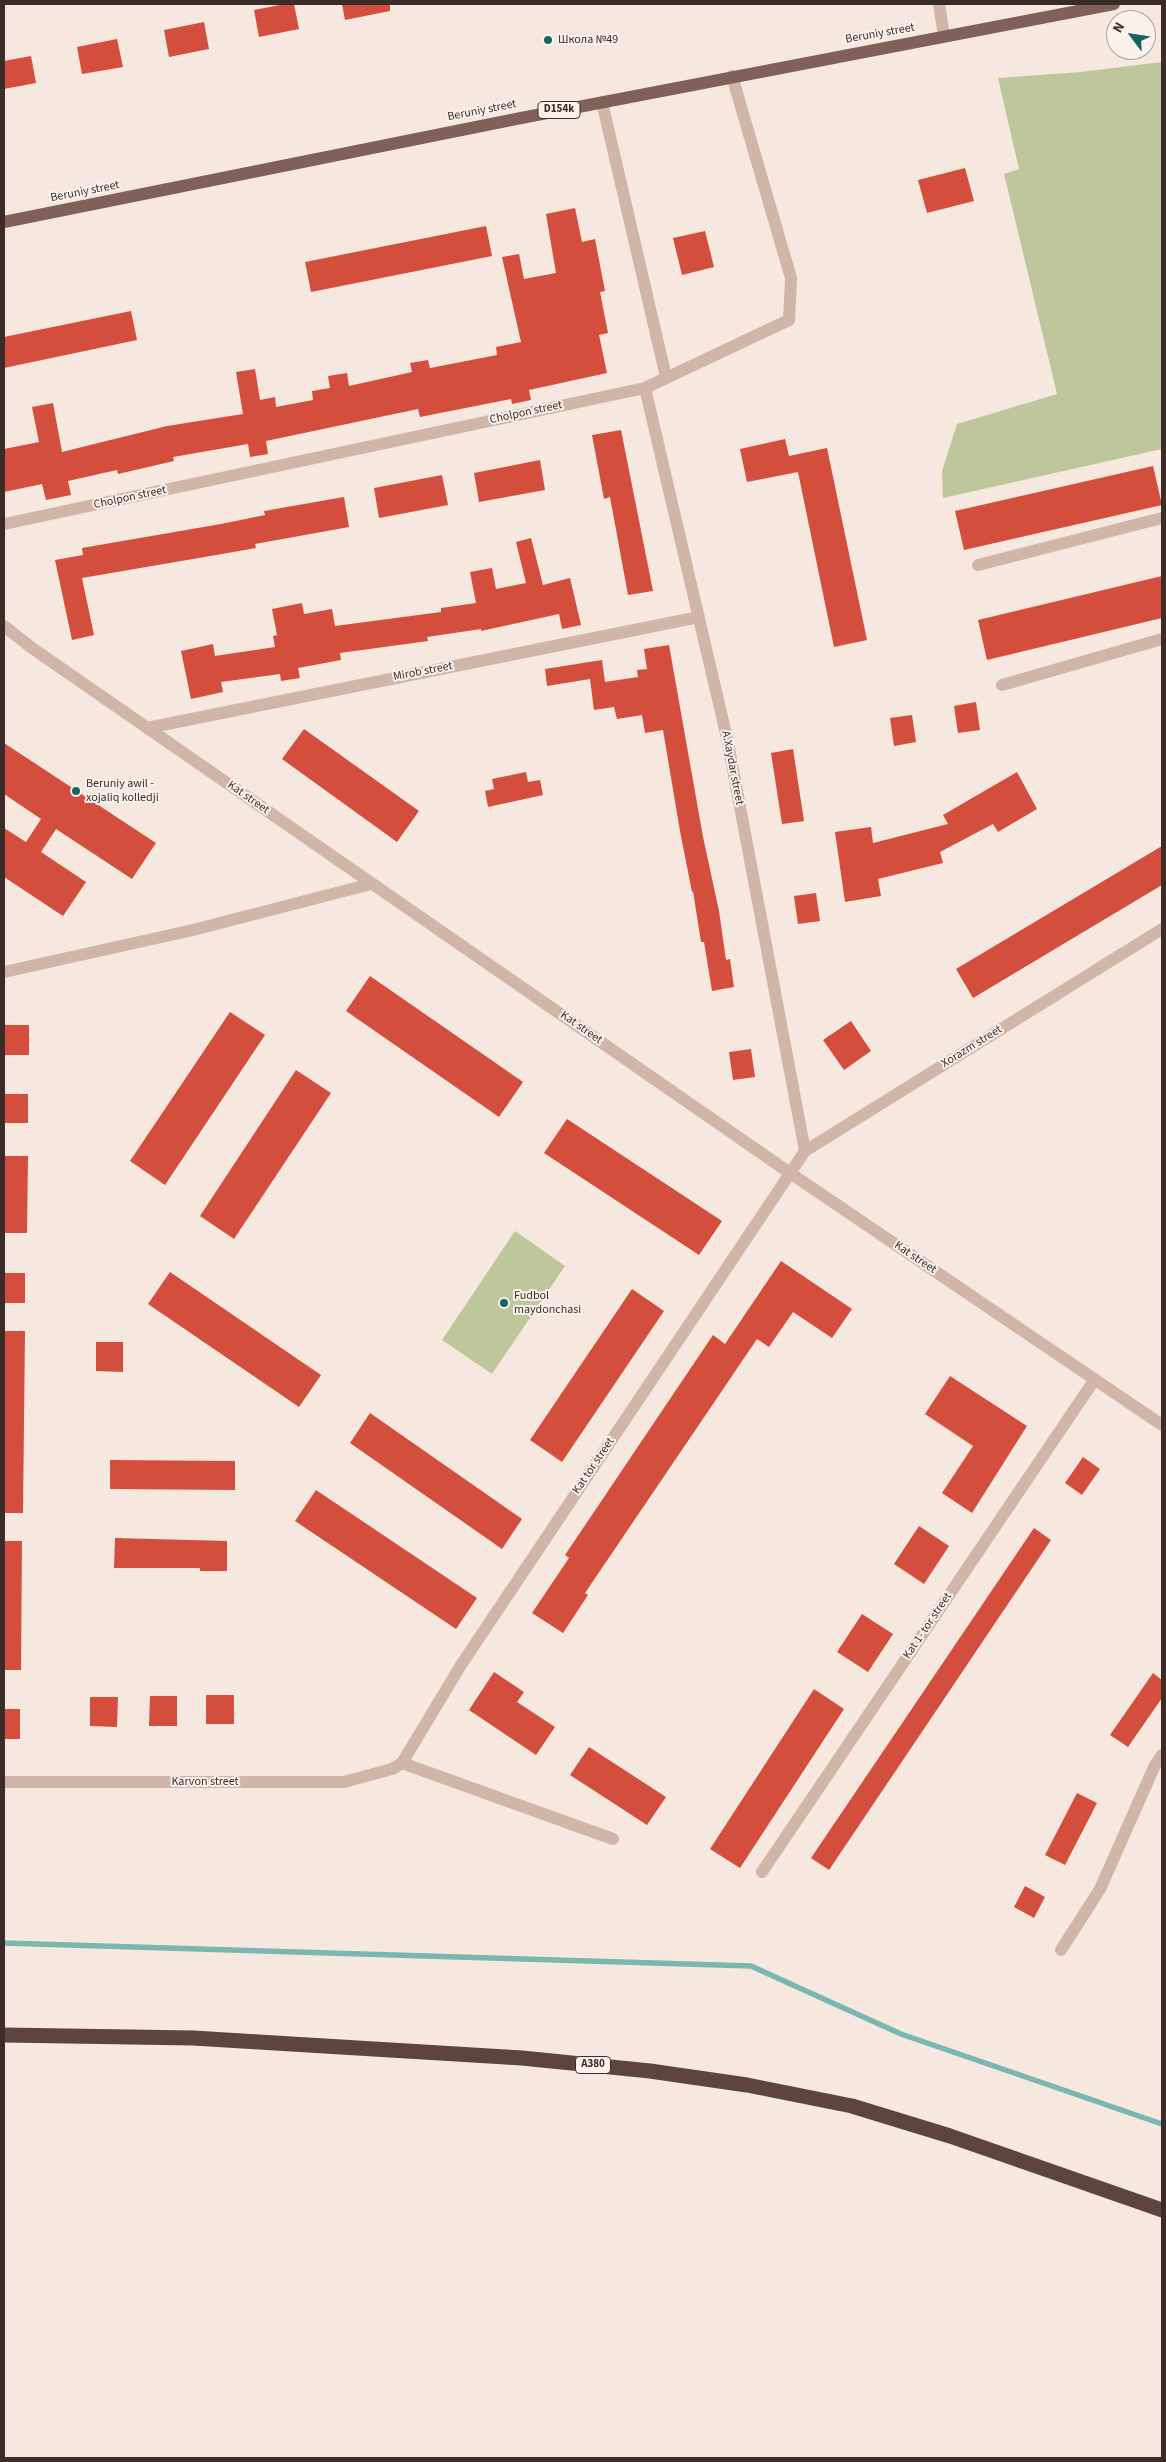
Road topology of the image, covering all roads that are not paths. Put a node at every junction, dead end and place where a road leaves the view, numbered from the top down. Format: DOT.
graph roads {
  1 [pos="939,4"];
  2 [pos="1114,4"];
  3 [pos="944,36"];
  4 [pos="732,76"];
  5 [pos="602,102"];
  6 [pos="4,222"];
  7 [pos="666,377"];
  8 [pos="645,388"];
  9 [pos="1162,518"];
  10 [pos="4,524"];
  11 [pos="978,565"];
  12 [pos="699,617"];
  13 [pos="4,626"];
  14 [pos="1162,639"];
  15 [pos="1002,685"];
  16 [pos="147,728"];
  17 [pos="371,884"];
  18 [pos="1162,929"];
  19 [pos="4,972"];
  20 [pos="805,1151"];
  21 [pos="790,1173"];
  22 [pos="1095,1380"];
  23 [pos="1162,1425"];
  24 [pos="1162,1755"];
  25 [pos="402,1763"];
  26 [pos="4,1782"];
  27 [pos="613,1839"];
  28 [pos="762,1872"];
  29 [pos="1061,1950"];
  30 [pos="4,2034"];
  31 [pos="1162,2210"];
  1 -- 3 [label="street"];
  2 -- 3 [label="main road, Beruniy street / D154k"];
  3 -- 4 [label="main road, Beruniy street / D154k"];
  4 -- 5 [label="main road, Beruniy street / D154k"];
  4 -- 7 [label="street, Cholpon street"];
  5 -- 6 [label="main road, Beruniy street / D154k"];
  5 -- 7 [label="street"];
  7 -- 8 [label="street, Cholpon street"];
  8 -- 10 [label="street, Cholpon street"];
  8 -- 12 [label="street, A.Xaydar street"];
  9 -- 11 [label="street"];
  12 -- 16 [label="street, Mirob street"];
  12 -- 20 [label="street, A.Xaydar street"];
  13 -- 16 [label="street, Kat street"];
  14 -- 15 [label="street"];
  16 -- 17 [label="street, Kat street"];
  17 -- 19 [label="street"];
  17 -- 21 [label="street, Kat street"];
  18 -- 20 [label="street, Xorazm street"];
  20 -- 21 [label="street, Xorazm street"];
  21 -- 22 [label="street, Kat street"];
  21 -- 25 [label="street, Kat tor street"];
  22 -- 23 [label="street, Kat street"];
  22 -- 28 [label="street, Kat 1- tor street"];
  24 -- 29 [label="street"];
  25 -- 26 [label="street, Karvon street"];
  25 -- 27 [label="street"];
  30 -- 31 [label="highway, A380"];
}
